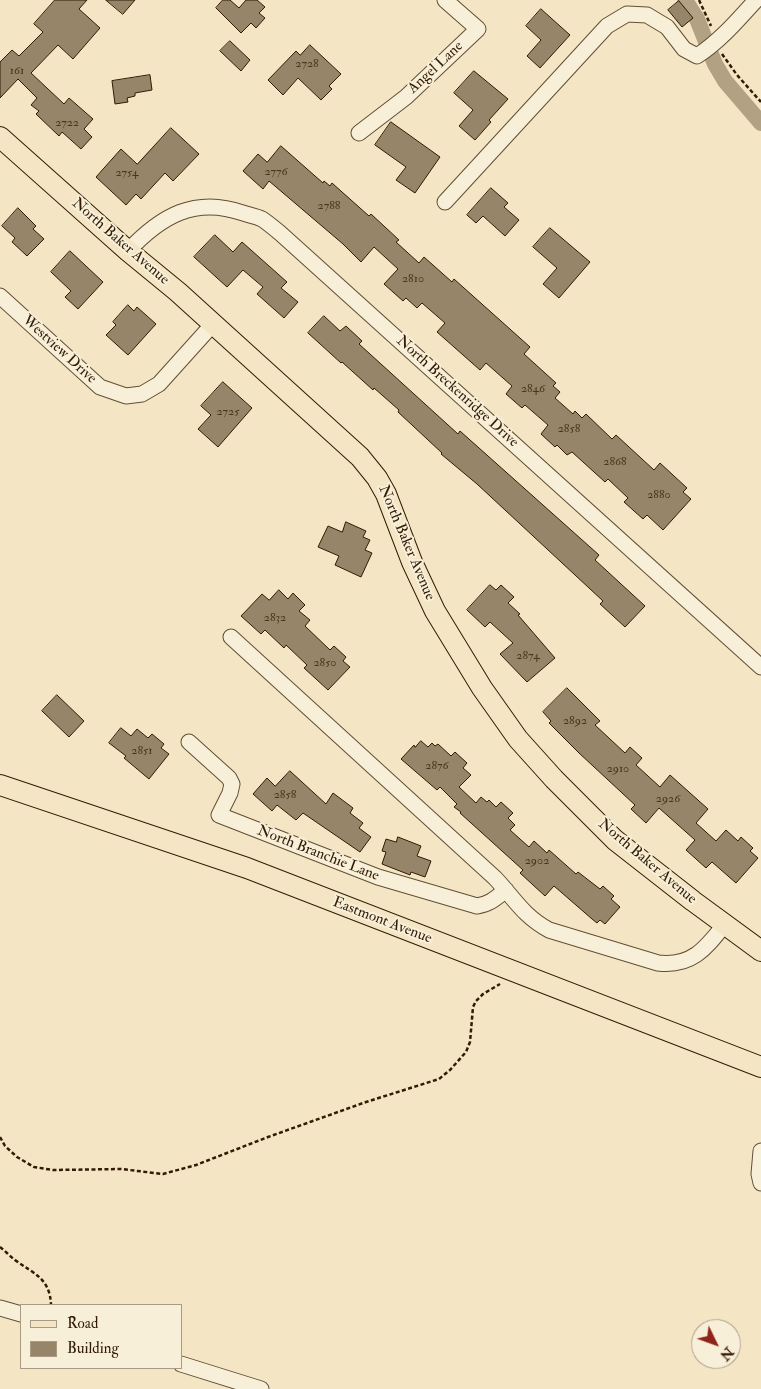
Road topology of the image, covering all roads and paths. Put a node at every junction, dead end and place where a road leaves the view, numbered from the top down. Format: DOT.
graph roads {
  1 [pos="445,0"];
  2 [pos="756,0"];
  3 [pos="359,133"];
  4 [pos="1,141"];
  5 [pos="445,202"];
  6 [pos="128,251"];
  7 [pos="0,296"];
  8 [pos="213,324"];
  9 [pos="231,637"];
  10 [pos="761,666"];
  11 [pos="189,742"];
  12 [pos="0,785"];
  13 [pos="506,890"];
  14 [pos="725,924"];
  15 [pos="761,951"];
  16 [pos="508,970"];
  17 [pos="761,1067"];
  18 [pos="0,1137"];
  19 [pos="761,1150"];
  20 [pos="761,1183"];
  21 [pos="0,1247"];
  22 [pos="51,1304"];
  23 [pos="0,1308"];
  24 [pos="20,1314"];
  25 [pos="182,1364"];
  26 [pos="261,1389"];
  1 -- 3 [label="street, Angel Lane"];
  2 -- 5 [label="street"];
  4 -- 6 [label="main road, North Baker Avenue"];
  6 -- 8 [label="main road, North Baker Avenue"];
  6 -- 10 [label="street, North Breckenridge Drive"];
  7 -- 8 [label="street, Westview Drive"];
  8 -- 14 [label="main road, North Baker Avenue"];
  9 -- 13 [label="street"];
  11 -- 13 [label="street, North Branchie Lane"];
  12 -- 16 [label="main road, Eastmont Avenue"];
  13 -- 14 [label="street"];
  14 -- 15 [label="main road, North Baker Avenue"];
  16 -- 17 [label="main road, Eastmont Avenue"];
  16 -- 18 [label="path"];
  19 -- 20 [label="street"];
  21 -- 22 [label="path"];
  23 -- 24 [label="street"];
  25 -- 26 [label="street"];
}
